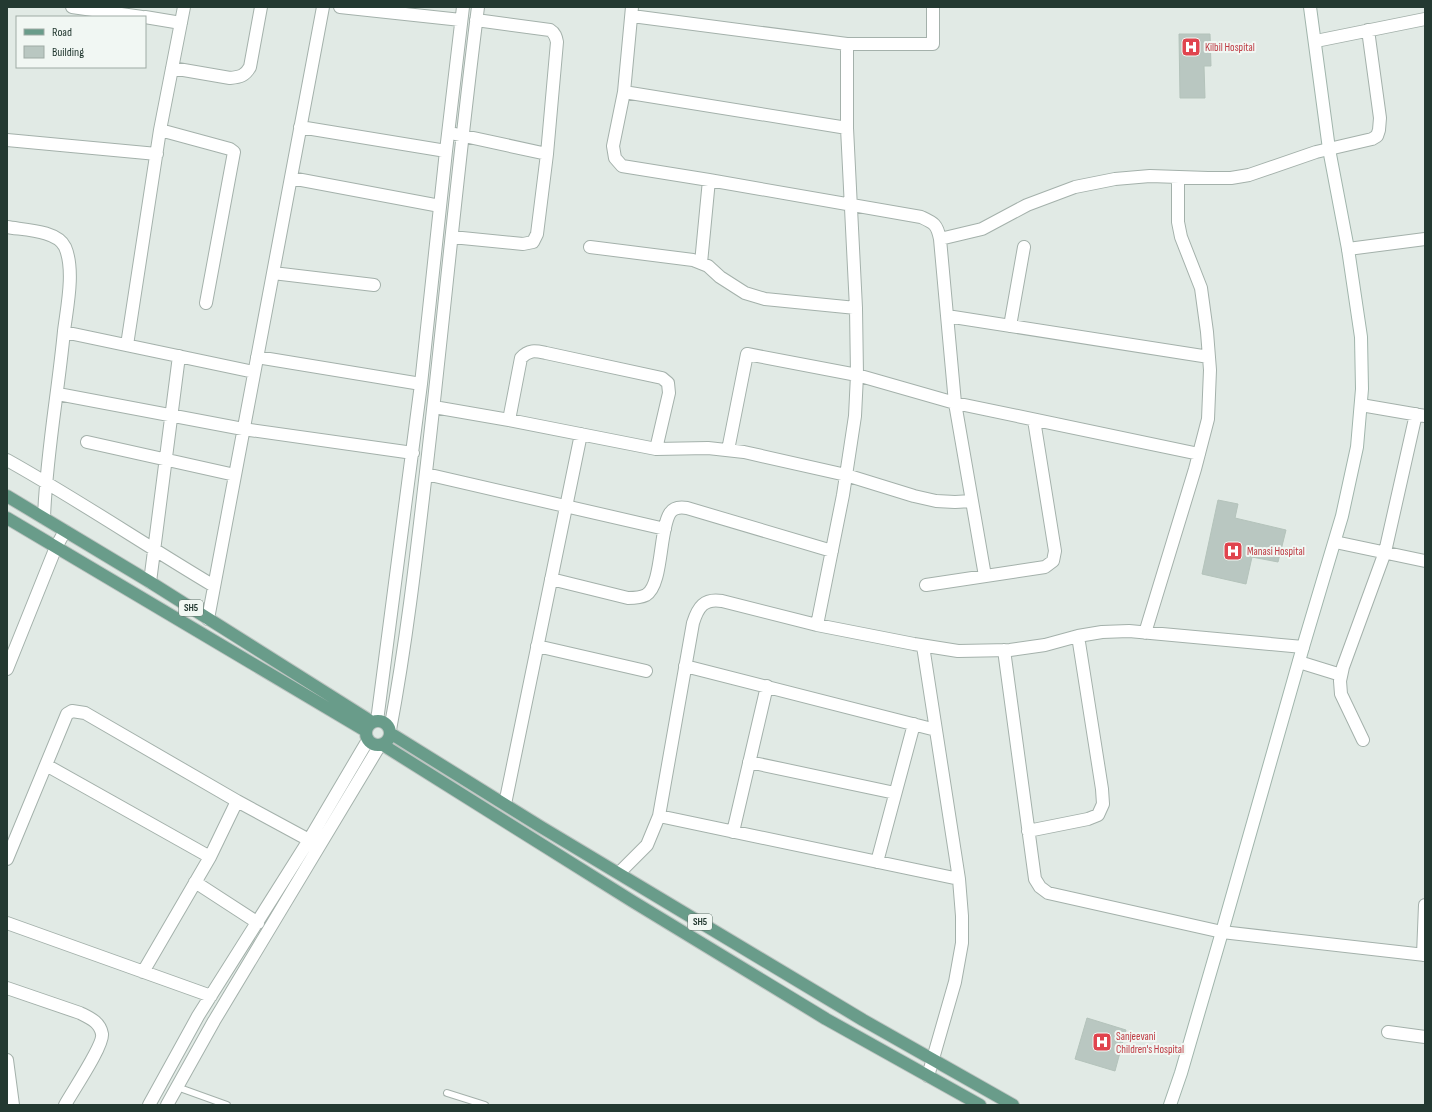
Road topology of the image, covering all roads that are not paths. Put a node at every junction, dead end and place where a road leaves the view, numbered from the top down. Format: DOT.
graph roads {
  1 [pos="72,7"];
  2 [pos="184,7"];
  3 [pos="261,7"];
  4 [pos="322,7"];
  5 [pos="340,7"];
  6 [pos="463,7"];
  7 [pos="478,7"];
  8 [pos="932,7"];
  9 [pos="1310,7"];
  10 [pos="632,12"];
  11 [pos="135,16"];
  12 [pos="146,18"];
  13 [pos="1425,19"];
  14 [pos="462,20"];
  15 [pos="476,20"];
  16 [pos="181,23"];
  17 [pos="1368,30"];
  18 [pos="1316,41"];
  19 [pos="847,44"];
  20 [pos="172,68"];
  21 [pos="624,92"];
  22 [pos="300,127"];
  23 [pos="847,128"];
  24 [pos="160,130"];
  25 [pos="448,132"];
  26 [pos="462,135"];
  27 [pos="7,140"];
  28 [pos="1329,149"];
  29 [pos="446,151"];
  30 [pos="157,154"];
  31 [pos="547,154"];
  32 [pos="1178,177"];
  33 [pos="291,178"];
  34 [pos="709,180"];
  35 [pos="440,206"];
  36 [pos="850,206"];
  37 [pos="7,227"];
  38 [pos="452,237"];
  39 [pos="940,239"];
  40 [pos="1425,239"];
  41 [pos="590,247"];
  42 [pos="1024,247"];
  43 [pos="1348,249"];
  44 [pos="701,263"];
  45 [pos="272,273"];
  46 [pos="374,285"];
  47 [pos="206,303"];
  48 [pos="856,308"];
  49 [pos="947,316"];
  50 [pos="1010,326"];
  51 [pos="64,332"];
  52 [pos="127,345"];
  53 [pos="178,356"];
  54 [pos="257,357"];
  55 [pos="1209,357"];
  56 [pos="254,372"];
  57 [pos="858,375"];
  58 [pos="421,384"];
  59 [pos="58,394"];
  60 [pos="955,403"];
  61 [pos="1361,405"];
  62 [pos="434,407"];
  63 [pos="171,415"];
  64 [pos="1420,415"];
  65 [pos="509,420"];
  66 [pos="1034,420"];
  67 [pos="243,429"];
  68 [pos="581,434"];
  69 [pos="87,442"];
  70 [pos="656,449"];
  71 [pos="728,450"];
  72 [pos="413,453"];
  73 [pos="1199,454"];
  74 [pos="165,459"];
  75 [pos="7,460"];
  76 [pos="426,474"];
  77 [pos="235,475"];
  78 [pos="846,475"];
  79 [pos="45,482"];
  80 [pos="7,496"];
  81 [pos="972,501"];
  82 [pos="566,506"];
  83 [pos="7,518"];
  84 [pos="44,518"];
  85 [pos="665,529"];
  86 [pos="65,531"];
  87 [pos="1335,542"];
  88 [pos="56,547"];
  89 [pos="154,550"];
  90 [pos="832,551"];
  91 [pos="1385,552"];
  92 [pos="1425,561"];
  93 [pos="986,576"];
  94 [pos="551,579"];
  95 [pos="150,582"];
  96 [pos="926,585"];
  97 [pos="214,586"];
  98 [pos="208,619"];
  99 [pos="817,625"];
  100 [pos="1145,633"];
  101 [pos="1078,636"];
  102 [pos="537,646"];
  103 [pos="923,646"];
  104 [pos="1303,647"];
  105 [pos="1004,650"];
  106 [pos="1299,662"];
  107 [pos="685,666"];
  108 [pos="7,669"];
  109 [pos="646,671"];
  110 [pos="1341,675"];
  111 [pos="767,686"];
  112 [pos="914,724"];
  113 [pos="371,729"];
  114 [pos="936,730"];
  115 [pos="390,731"];
  116 [pos="1363,740"];
  117 [pos="382,745"];
  118 [pos="749,762"];
  119 [pos="46,765"];
  120 [pos="895,793"];
  121 [pos="237,801"];
  122 [pos="505,804"];
  123 [pos="659,816"];
  124 [pos="1028,830"];
  125 [pos="733,832"];
  126 [pos="309,840"];
  127 [pos="210,857"];
  128 [pos="7,859"];
  129 [pos="877,862"];
  130 [pos="619,873"];
  131 [pos="959,879"];
  132 [pos="195,882"];
  133 [pos="1425,905"];
  134 [pos="7,923"];
  135 [pos="258,923"];
  136 [pos="1222,932"];
  137 [pos="1424,955"];
  138 [pos="143,972"];
  139 [pos="7,988"];
  140 [pos="211,996"];
  141 [pos="1388,1032"];
  142 [pos="1425,1037"];
  143 [pos="7,1060"];
  144 [pos="934,1060"];
  145 [pos="928,1076"];
  146 [pos="177,1087"];
  147 [pos="446,1093"];
  148 [pos="13,1105"];
  149 [pos="65,1105"];
  150 [pos="148,1105"];
  151 [pos="167,1105"];
  152 [pos="227,1105"];
  153 [pos="485,1105"];
  154 [pos="980,1105"];
  155 [pos="1013,1105"];
  156 [pos="1170,1105"];
  1 -- 11 [label="street"];
  2 -- 16 [label="street"];
  3 -- 20 [label="street"];
  4 -- 22 [label="street"];
  5 -- 14 [label="street"];
  6 -- 14 [label="street"];
  7 -- 15 [label="street"];
  8 -- 19 [label="street"];
  9 -- 18 [label="street"];
  10 -- 19 [label="street"];
  10 -- 21 [label="street"];
  12 -- 16 [label="street"];
  13 -- 17 [label="street"];
  14 -- 25 [label="street"];
  15 -- 26 [label="street"];
  15 -- 31 [label="street"];
  16 -- 20 [label="street"];
  17 -- 18 [label="street"];
  17 -- 28 [label="street"];
  18 -- 28 [label="street"];
  19 -- 23 [label="street"];
  20 -- 24 [label="street"];
  21 -- 23 [label="street"];
  21 -- 34 [label="street"];
  22 -- 29 [label="street"];
  22 -- 33 [label="street"];
  23 -- 36 [label="street"];
  24 -- 30 [label="street"];
  24 -- 47 [label="street"];
  25 -- 26 [label="street"];
  25 -- 29 [label="street"];
  26 -- 31 [label="street"];
  26 -- 38 [label="street"];
  27 -- 30 [label="street"];
  28 -- 32 [label="street"];
  28 -- 43 [label="street"];
  29 -- 35 [label="street"];
  30 -- 52 [label="street"];
  31 -- 38 [label="street"];
  32 -- 39 [label="street"];
  32 -- 55 [label="street"];
  33 -- 35 [label="street"];
  33 -- 45 [label="street"];
  34 -- 36 [label="street"];
  34 -- 44 [label="street"];
  35 -- 58 [label="street"];
  36 -- 39 [label="street"];
  36 -- 48 [label="street"];
  37 -- 51 [label="street"];
  38 -- 62 [label="street"];
  39 -- 49 [label="street"];
  40 -- 43 [label="street"];
  41 -- 44 [label="street"];
  42 -- 50 [label="street"];
  43 -- 61 [label="street"];
  44 -- 48 [label="street"];
  45 -- 46 [label="street"];
  45 -- 54 [label="street"];
  48 -- 57 [label="street"];
  49 -- 50 [label="street"];
  49 -- 60 [label="street"];
  50 -- 55 [label="street"];
  51 -- 52 [label="street"];
  51 -- 59 [label="street"];
  52 -- 53 [label="street"];
  53 -- 56 [label="street"];
  53 -- 63 [label="street"];
  54 -- 56 [label="street"];
  54 -- 58 [label="street"];
  55 -- 73 [label="street"];
  56 -- 67 [label="street"];
  57 -- 60 [label="street"];
  57 -- 71 [label="street"];
  57 -- 78 [label="street"];
  58 -- 72 [label="street"];
  59 -- 63 [label="street"];
  59 -- 79 [label="street"];
  60 -- 66 [label="street"];
  60 -- 81 [label="street"];
  61 -- 64 [label="street"];
  61 -- 87 [label="street"];
  62 -- 65 [label="street"];
  62 -- 76 [label="street"];
  63 -- 67 [label="street"];
  63 -- 74 [label="street"];
  64 -- 91 [label="street"];
  65 -- 68 [label="street"];
  65 -- 70 [label="street"];
  66 -- 73 [label="street"];
  66 -- 93 [label="street"];
  67 -- 72 [label="street"];
  67 -- 77 [label="street"];
  68 -- 70 [label="street"];
  68 -- 82 [label="street"];
  69 -- 74 [label="street"];
  70 -- 71 [label="street"];
  71 -- 78 [label="street"];
  72 -- 113 [label="street"];
  73 -- 100 [label="street"];
  74 -- 77 [label="street"];
  74 -- 89 [label="street"];
  75 -- 79 [label="street"];
  76 -- 82 [label="street"];
  76 -- 115 [label="street"];
  77 -- 97 [label="street"];
  78 -- 81 [label="street"];
  78 -- 90 [label="street"];
  79 -- 84 [label="street"];
  79 -- 89 [label="street"];
  80 -- 84 [label="main road, SH5"];
  81 -- 93 [label="street"];
  82 -- 85 [label="street"];
  82 -- 94 [label="street"];
  83 -- 88 [label="main road, SH5"];
  84 -- 86 [label="main road, SH5"];
  85 -- 90 [label="street"];
  85 -- 94 [label="street"];
  86 -- 88 [label="street"];
  86 -- 95 [label="main road, SH5"];
  87 -- 91 [label="street"];
  87 -- 104 [label="street"];
  88 -- 108 [label="street"];
  88 -- 113 [label="main road, SH5"];
  89 -- 95 [label="street"];
  89 -- 97 [label="street"];
  90 -- 99 [label="street"];
  91 -- 92 [label="street"];
  91 -- 110 [label="street"];
  93 -- 96 [label="street"];
  94 -- 102 [label="street"];
  95 -- 98 [label="main road, SH5"];
  97 -- 98 [label="street"];
  98 -- 113 [label="main road, SH5"];
  99 -- 103 [label="street"];
  99 -- 107 [label="street"];
  100 -- 101 [label="street"];
  100 -- 104 [label="street"];
  101 -- 105 [label="street"];
  101 -- 124 [label="street"];
  102 -- 109 [label="street"];
  102 -- 122 [label="street"];
  103 -- 105 [label="street"];
  103 -- 114 [label="street"];
  104 -- 106 [label="street"];
  105 -- 124 [label="street"];
  106 -- 110 [label="street"];
  106 -- 136 [label="street"];
  107 -- 111 [label="street"];
  107 -- 123 [label="street"];
  110 -- 116 [label="street"];
  111 -- 112 [label="street"];
  111 -- 118 [label="street"];
  112 -- 114 [label="street"];
  112 -- 120 [label="street"];
  113 -- 115 [label="main road"];
  113 -- 117 [label="main road"];
  113 -- 126 [label="street"];
  114 -- 131 [label="street"];
  115 -- 117 [label="main road"];
  115 -- 122 [label="main road, SH5"];
  117 -- 145 [label="main road, SH5"];
  117 -- 146 [label="street"];
  118 -- 120 [label="street"];
  118 -- 125 [label="street"];
  119 -- 121 [label="street"];
  119 -- 127 [label="street"];
  119 -- 128 [label="street"];
  120 -- 129 [label="street"];
  121 -- 126 [label="street"];
  121 -- 127 [label="street"];
  122 -- 130 [label="main road, SH5"];
  123 -- 125 [label="street"];
  123 -- 130 [label="street"];
  124 -- 136 [label="street"];
  125 -- 129 [label="street"];
  126 -- 135 [label="street"];
  127 -- 132 [label="street"];
  129 -- 131 [label="street"];
  130 -- 144 [label="main road, SH5"];
  131 -- 144 [label="street"];
  132 -- 135 [label="street"];
  132 -- 138 [label="street"];
  133 -- 137 [label="street"];
  134 -- 138 [label="street"];
  135 -- 140 [label="street"];
  136 -- 137 [label="street"];
  136 -- 156 [label="street"];
  138 -- 140 [label="street"];
  139 -- 149 [label="street"];
  140 -- 150 [label="street"];
  141 -- 142 [label="street"];
  143 -- 148 [label="street"];
  144 -- 145 [label="street"];
  144 -- 155 [label="main road, SH5"];
  145 -- 154 [label="main road, SH5"];
  146 -- 151 [label="street"];
  146 -- 152 [label="lane"];
  147 -- 153 [label="lane"];
}
